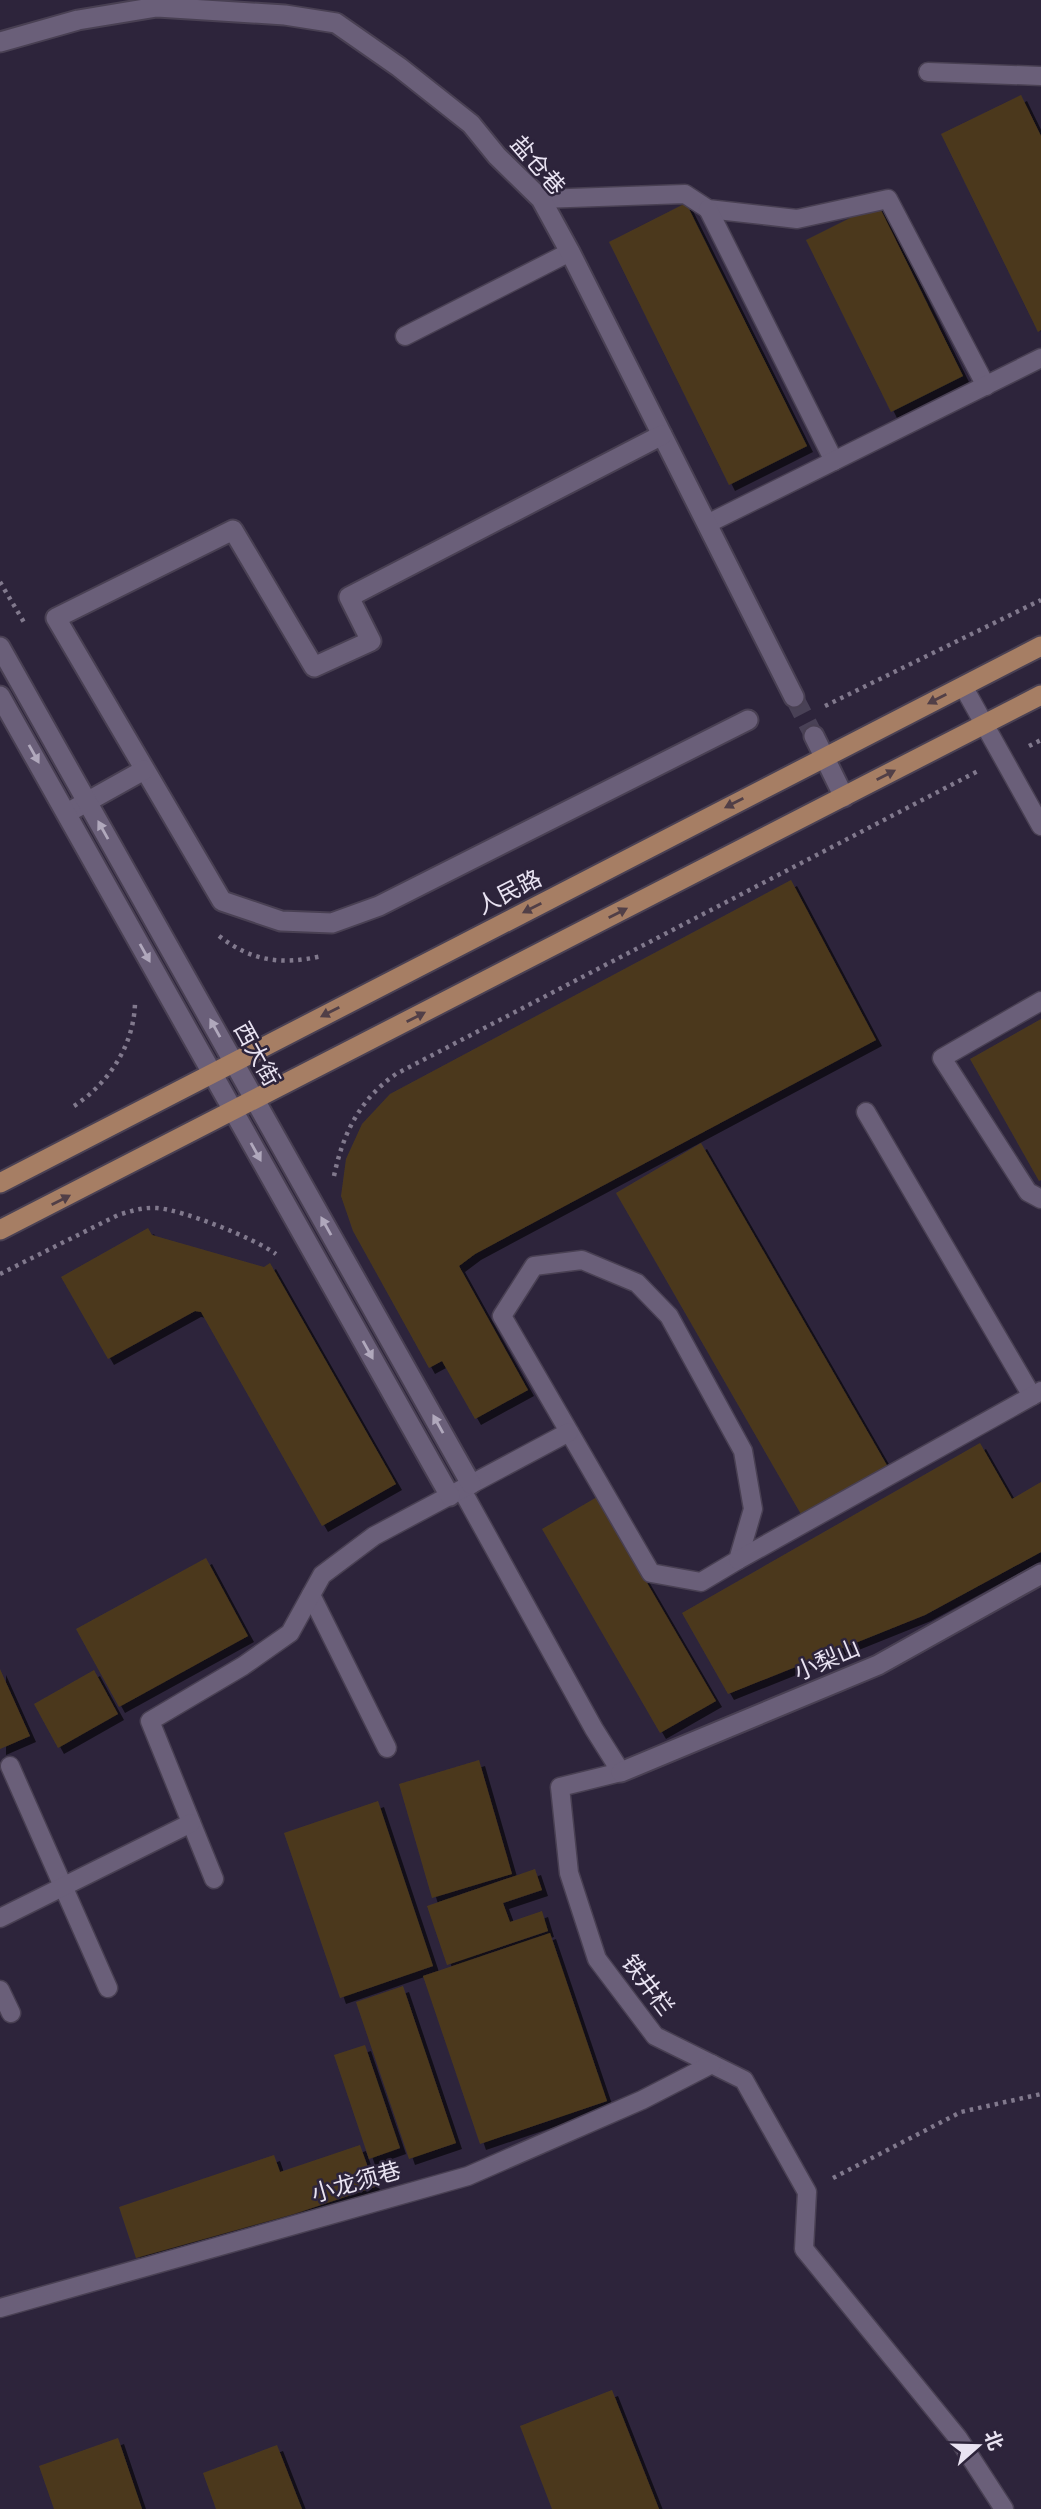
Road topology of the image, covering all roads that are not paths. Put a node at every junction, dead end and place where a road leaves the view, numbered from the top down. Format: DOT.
graph roads {
  1 [pos="0,42"];
  2 [pos="928,72"];
  3 [pos="1041,76"];
  4 [pos="541,199"];
  5 [pos="708,209"];
  6 [pos="570,252"];
  7 [pos="405,336"];
  8 [pos="1041,358"];
  9 [pos="986,386"];
  10 [pos="662,435"];
  11 [pos="834,461"];
  12 [pos="707,524"];
  13 [pos="1041,646"];
  14 [pos="0,647"];
  15 [pos="18,679"];
  16 [pos="963,686"];
  17 [pos="0,689"];
  18 [pos="0,695"];
  19 [pos="1041,695"];
  20 [pos="794,697"];
  21 [pos="748,720"];
  22 [pos="985,724"];
  23 [pos="814,736"];
  24 [pos="824,757"];
  25 [pos="144,770"];
  26 [pos="844,797"];
  27 [pos="87,802"];
  28 [pos="67,813"];
  29 [pos="1041,826"];
  30 [pos="1041,1001"];
  31 [pos="233,1061"];
  32 [pos="212,1072"];
  33 [pos="255,1100"];
  34 [pos="234,1111"];
  35 [pos="866,1112"];
  36 [pos="0,1183"];
  37 [pos="1041,1199"];
  38 [pos="0,1230"];
  39 [pos="1036,1394"];
  40 [pos="569,1432"];
  41 [pos="461,1490"];
  42 [pos="738,1560"];
  43 [pos="1041,1574"];
  44 [pos="311,1595"];
  45 [pos="387,1748"];
  46 [pos="10,1766"];
  47 [pos="621,1772"];
  48 [pos="191,1823"];
  49 [pos="214,1879"];
  50 [pos="63,1886"];
  51 [pos="0,1918"];
  52 [pos="108,1988"];
  53 [pos="0,1990"];
  54 [pos="11,2012"];
  55 [pos="712,2064"];
  56 [pos="0,2308"];
  57 [pos="1003,2509"];
  1 -- 4 [label="street, 盐仓巷"];
  2 -- 3 [label="lane"];
  4 -- 5 [label="lane"];
  4 -- 6 [label="street, 盐仓巷"];
  5 -- 9 [label="lane"];
  5 -- 11 [label="lane"];
  6 -- 7 [label="lane"];
  6 -- 10 [label="street, 盐仓巷"];
  8 -- 9 [label="lane"];
  9 -- 11 [label="lane"];
  10 -- 12 [label="street, 盐仓巷"];
  10 -- 25 [label="street"];
  11 -- 12 [label="lane"];
  12 -- 20 [label="street, 盐仓巷"];
  13 -- 16 [label="main road, 人民路"];
  14 -- 15 [label="street, 西大街"];
  15 -- 17 [label="lane"];
  15 -- 27 [label="street, 西大街"];
  16 -- 22 [label="lane"];
  16 -- 24 [label="main road, 人民路, one-way"];
  18 -- 28 [label="street, one-way"];
  19 -- 22 [label="main road"];
  21 -- 25 [label="street"];
  26 -- 22 [label="main road, one-way"];
  22 -- 29 [label="lane"];
  23 -- 24 [label="street"];
  24 -- 26 [label="street"];
  24 -- 31 [label="main road, 人民路, one-way"];
  25 -- 27 [label="street"];
  33 -- 26 [label="main road, one-way"];
  27 -- 28 [label="street"];
  31 -- 27 [label="street, 西大街, one-way"];
  28 -- 32 [label="street, one-way"];
  30 -- 37 [label="lane"];
  31 -- 32 [label="main road, 人民路"];
  31 -- 33 [label="street, 西大街"];
  32 -- 34 [label="street"];
  32 -- 36 [label="main road, 人民路"];
  33 -- 34 [label="main road"];
  41 -- 33 [label="street, 西大街, one-way"];
  38 -- 34 [label="main road, one-way"];
  34 -- 41 [label="street, one-way"];
  35 -- 39 [label="lane"];
  39 -- 42 [label="lane"];
  40 -- 41 [label="lane"];
  40 -- 42 [label="lane"];
  40 -- 42 [label="lane"];
  41 -- 44 [label="lane"];
  41 -- 47 [label="lane"];
  43 -- 47 [label="street, 小梨山"];
  44 -- 45 [label="lane"];
  44 -- 48 [label="lane"];
  46 -- 50 [label="lane"];
  47 -- 55 [label="lane, 铁井栏"];
  48 -- 49 [label="lane"];
  48 -- 50 [label="lane"];
  50 -- 51 [label="lane"];
  50 -- 52 [label="lane"];
  53 -- 54 [label="lane"];
  55 -- 56 [label="lane, 小龙须巷"];
  55 -- 57 [label="lane, 铁井栏"];
}
